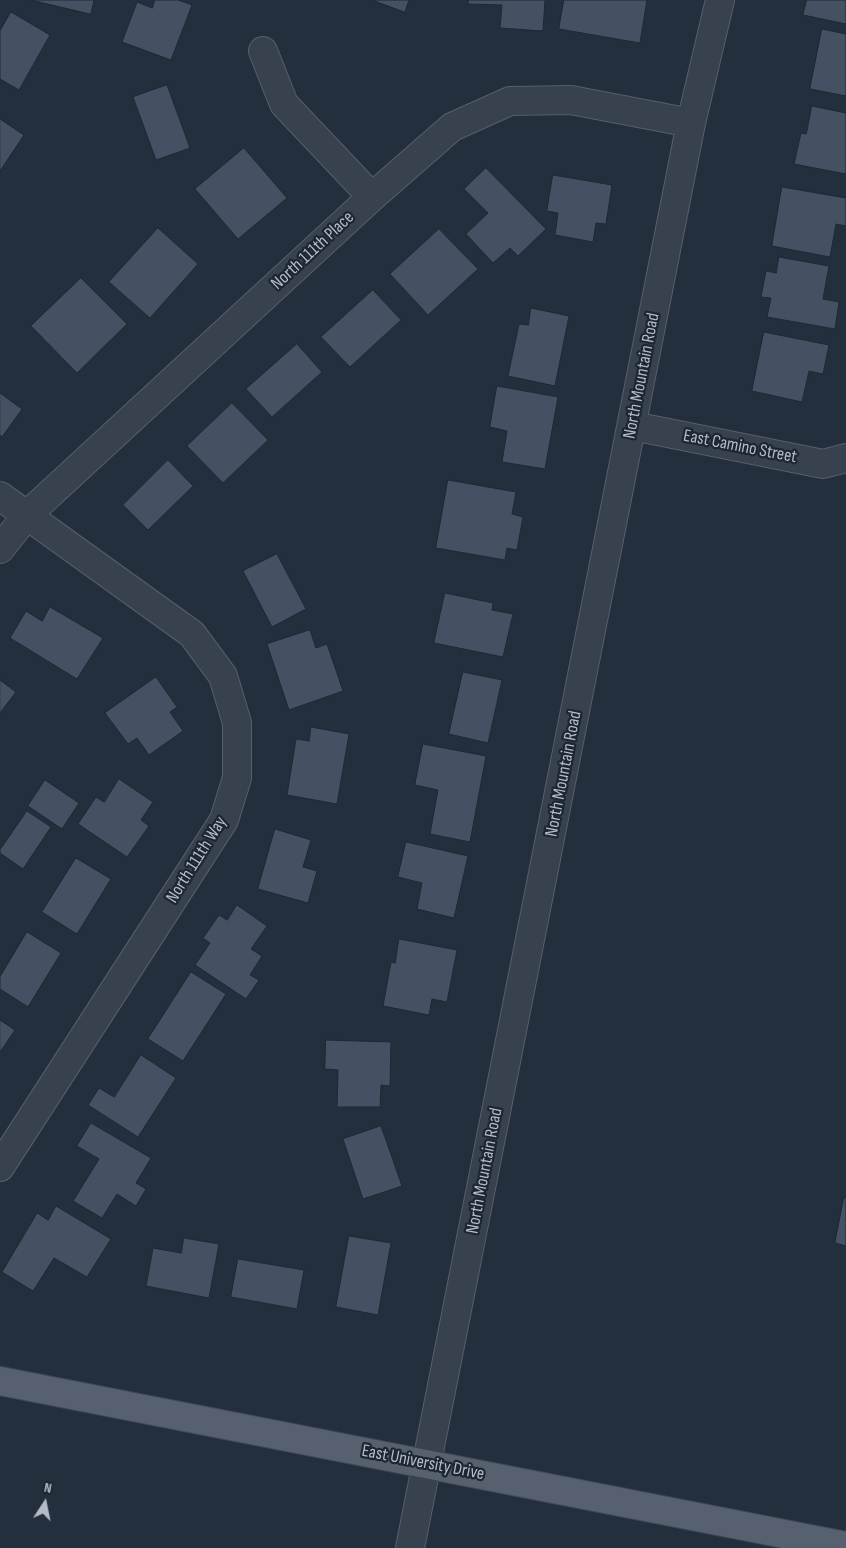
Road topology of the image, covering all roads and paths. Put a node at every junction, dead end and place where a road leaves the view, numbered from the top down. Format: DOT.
graph roads {
  1 [pos="720,0"];
  2 [pos="263,51"];
  3 [pos="692,123"];
  4 [pos="372,198"];
  5 [pos="633,426"];
  6 [pos="846,458"];
  7 [pos="0,496"];
  8 [pos="27,515"];
  9 [pos="0,549"];
  10 [pos="0,1167"];
  11 [pos="0,1381"];
  12 [pos="427,1463"];
  13 [pos="846,1546"];
  14 [pos="410,1548"];
  1 -- 3 [label="street, North Mountain Road"];
  2 -- 4 [label="street"];
  3 -- 4 [label="street, North 111th Place"];
  3 -- 5 [label="street, North Mountain Road"];
  4 -- 8 [label="street, North 111th Place"];
  5 -- 6 [label="street, East Camino Street"];
  5 -- 12 [label="street, North Mountain Road"];
  7 -- 8 [label="street, North 111th Way"];
  8 -- 9 [label="street, North 111th Place"];
  8 -- 10 [label="street, North 111th Way"];
  11 -- 12 [label="main road, East University Drive"];
  12 -- 13 [label="main road, East University Drive"];
  12 -- 14 [label="street, North Mountain Road"];
}
